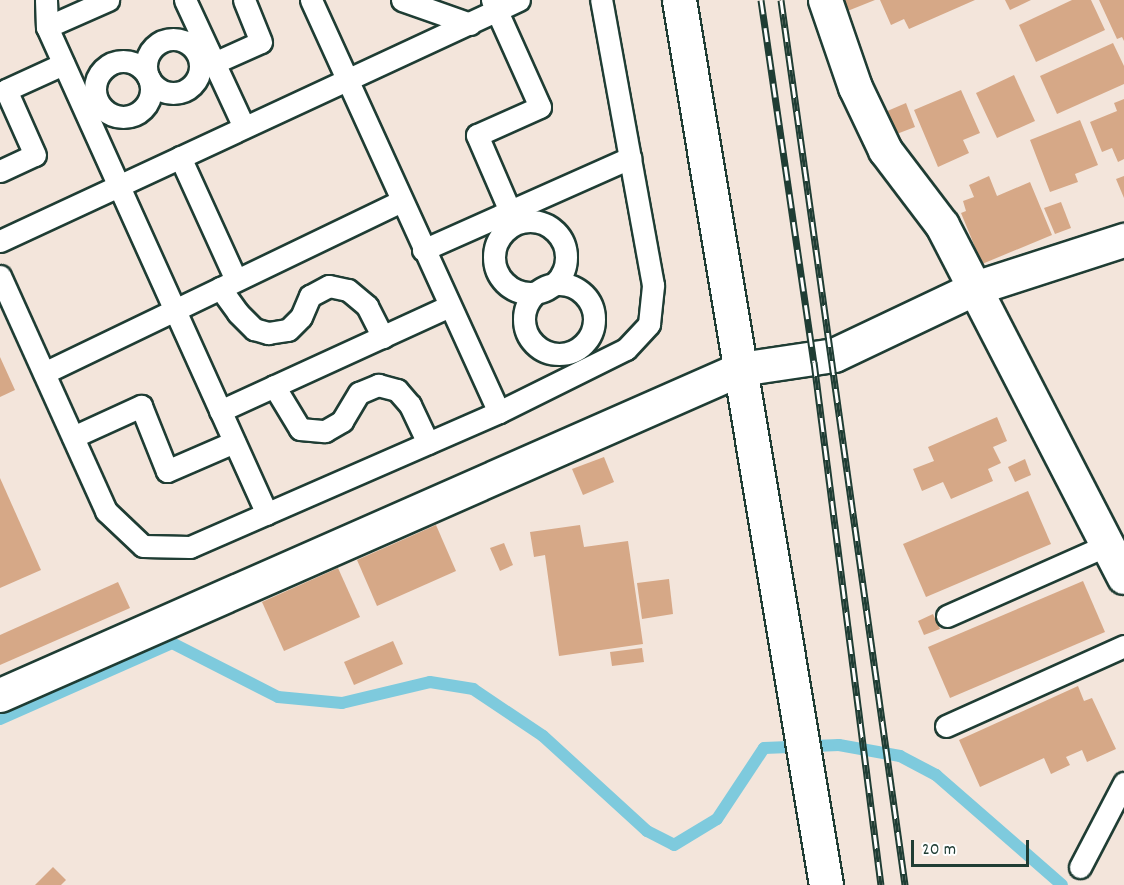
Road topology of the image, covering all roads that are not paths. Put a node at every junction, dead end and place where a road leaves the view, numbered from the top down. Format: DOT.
graph roads {
  1 [pos="46,0"];
  2 [pos="108,0"];
  3 [pos="186,0"];
  4 [pos="244,0"];
  5 [pos="311,0"];
  6 [pos="402,0"];
  7 [pos="519,0"];
  8 [pos="601,0"];
  9 [pos="679,0"];
  10 [pos="825,0"];
  11 [pos="494,5"];
  12 [pos="470,24"];
  13 [pos="47,27"];
  14 [pos="207,57"];
  15 [pos="63,64"];
  16 [pos="147,77"];
  17 [pos="345,80"];
  18 [pos="89,101"];
  19 [pos="244,127"];
  20 [pos="180,157"];
  21 [pos="630,158"];
  22 [pos="0,171"];
  23 [pos="118,186"];
  24 [pos="400,201"];
  25 [pos="513,217"];
  26 [pos="1124,240"];
  27 [pos="0,241"];
  28 [pos="423,250"];
  29 [pos="0,276"];
  30 [pos="228,284"];
  31 [pos="975,288"];
  32 [pos="545,289"];
  33 [pos="449,306"];
  34 [pos="174,309"];
  35 [pos="382,337"];
  36 [pos="574,351"];
  37 [pos="740,369"];
  38 [pos="583,370"];
  39 [pos="44,373"];
  40 [pos="273,386"];
  41 [pos="220,411"];
  42 [pos="499,412"];
  43 [pos="73,438"];
  44 [pos="234,442"];
  45 [pos="428,442"];
  46 [pos="267,514"];
  47 [pos="1107,545"];
  48 [pos="1124,577"];
  49 [pos="947,616"];
  50 [pos="1124,646"];
  51 [pos="0,695"];
  52 [pos="946,726"];
  53 [pos="1124,783"];
  54 [pos="1080,867"];
  55 [pos="826,885"];
  1 -- 13 [label="lane"];
  2 -- 13 [label="lane"];
  3 -- 14 [label="lane"];
  4 -- 14 [label="lane"];
  5 -- 17 [label="lane"];
  6 -- 12 [label="lane"];
  7 -- 11 [label="lane"];
  8 -- 21 [label="lane"];
  9 -- 37 [label="street"];
  10 -- 31 [label="street"];
  11 -- 12 [label="lane"];
  11 -- 25 [label="lane"];
  12 -- 17 [label="lane"];
  13 -- 15 [label="lane"];
  14 -- 16 [label="lane"];
  14 -- 16 [label="lane"];
  14 -- 19 [label="lane"];
  15 -- 18 [label="lane"];
  15 -- 22 [label="lane"];
  16 -- 18 [label="lane"];
  16 -- 18 [label="lane"];
  17 -- 19 [label="lane"];
  17 -- 24 [label="lane"];
  18 -- 23 [label="lane"];
  19 -- 20 [label="lane"];
  20 -- 23 [label="lane"];
  20 -- 30 [label="lane"];
  21 -- 25 [label="lane"];
  21 -- 38 [label="lane"];
  23 -- 27 [label="lane"];
  23 -- 34 [label="lane"];
  24 -- 28 [label="lane"];
  24 -- 30 [label="lane"];
  25 -- 28 [label="lane"];
  25 -- 32 [label="lane"];
  25 -- 32 [label="lane"];
  26 -- 31 [label="street"];
  28 -- 33 [label="lane"];
  29 -- 39 [label="lane"];
  30 -- 34 [label="lane"];
  30 -- 35 [label="lane"];
  31 -- 37 [label="street"];
  31 -- 47 [label="street"];
  32 -- 36 [label="lane"];
  32 -- 36 [label="lane"];
  33 -- 35 [label="lane"];
  33 -- 42 [label="lane"];
  34 -- 39 [label="lane"];
  34 -- 41 [label="lane"];
  35 -- 40 [label="lane"];
  36 -- 38 [label="lane"];
  37 -- 51 [label="street"];
  37 -- 55 [label="street"];
  38 -- 42 [label="lane"];
  39 -- 43 [label="lane"];
  40 -- 41 [label="lane"];
  40 -- 45 [label="lane"];
  41 -- 44 [label="lane"];
  42 -- 45 [label="lane"];
  43 -- 44 [label="lane"];
  43 -- 46 [label="lane"];
  44 -- 46 [label="lane"];
  45 -- 46 [label="lane"];
  47 -- 48 [label="street"];
  47 -- 49 [label="lane"];
  50 -- 52 [label="lane"];
  53 -- 54 [label="lane"];
}
